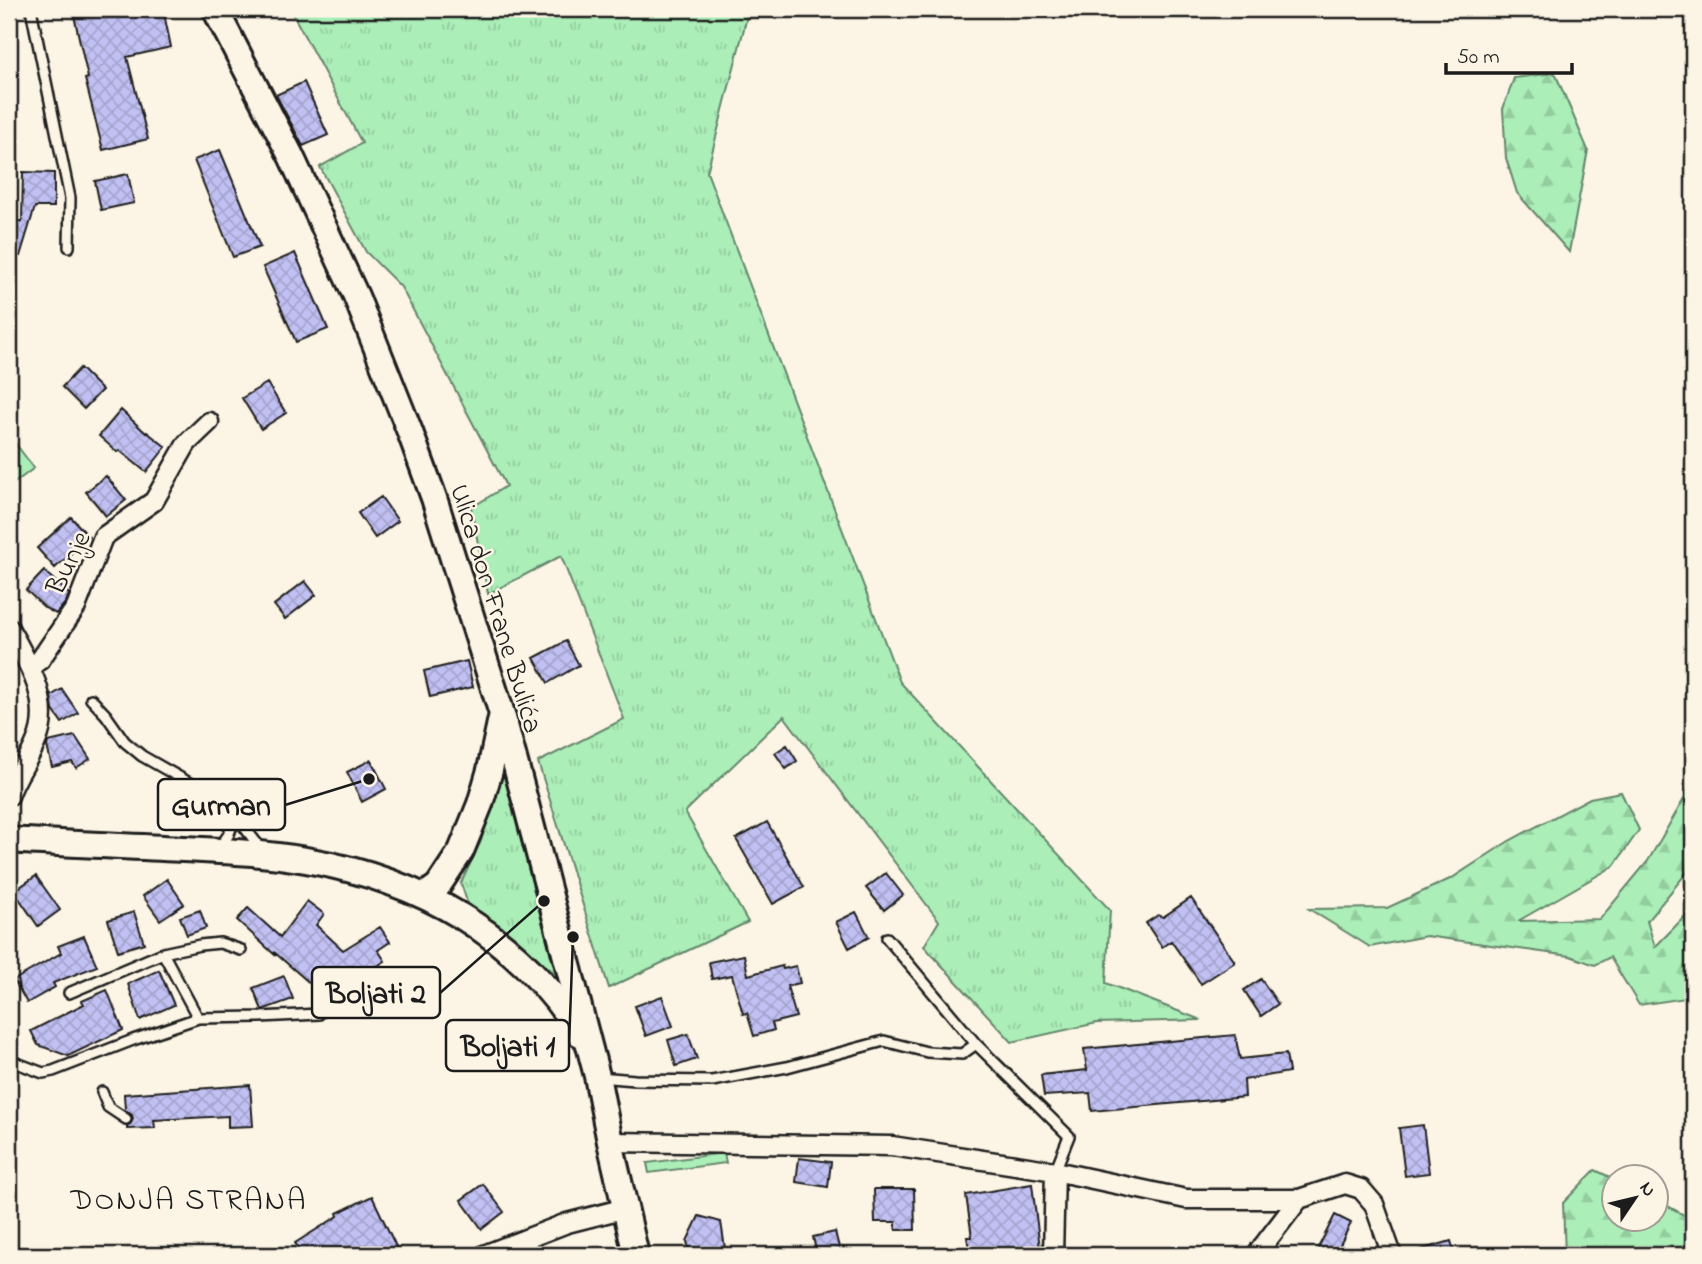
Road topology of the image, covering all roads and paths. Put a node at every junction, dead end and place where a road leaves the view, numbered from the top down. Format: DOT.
graph roads {
  1 [pos="31,9"];
  2 [pos="215,9"];
  3 [pos="69,247"];
  4 [pos="209,422"];
  5 [pos="9,628"];
  6 [pos="30,667"];
  7 [pos="91,699"];
  8 [pos="502,714"];
  9 [pos="9,796"];
  10 [pos="223,802"];
  11 [pos="9,840"];
  12 [pos="211,850"];
  13 [pos="273,855"];
  14 [pos="424,895"];
  15 [pos="887,938"];
  16 [pos="241,950"];
  17 [pos="163,953"];
  18 [pos="69,993"];
  19 [pos="318,1014"];
  20 [pos="198,1018"];
  21 [pos="976,1044"];
  22 [pos="9,1060"];
  23 [pos="594,1065"];
  24 [pos="102,1092"];
  25 [pos="126,1119"];
  26 [pos="610,1142"];
  27 [pos="1055,1171"];
  28 [pos="1300,1199"];
  29 [pos="626,1208"];
  30 [pos="484,1255"];
  31 [pos="636,1255"];
  32 [pos="1053,1255"];
  33 [pos="1256,1255"];
  34 [pos="1392,1255"];
  1 -- 3 [label="lane"];
  2 -- 8 [label="street, Ulica don Frane Bulića"];
  4 -- 6 [label="street, Bunje"];
  5 -- 6 [label="street"];
  6 -- 9 [label="street"];
  7 -- 10 [label="lane"];
  8 -- 14 [label="street"];
  8 -- 23 [label="street, Ulica don Frane Bulića"];
  10 -- 12 [label="lane"];
  10 -- 13 [label="lane"];
  11 -- 12 [label="street"];
  12 -- 13 [label="street"];
  13 -- 14 [label="street"];
  14 -- 23 [label="street"];
  15 -- 21 [label="lane"];
  16 -- 17 [label="lane"];
  17 -- 18 [label="lane"];
  17 -- 20 [label="lane"];
  19 -- 20 [label="lane"];
  20 -- 22 [label="lane"];
  21 -- 23 [label="lane"];
  21 -- 27 [label="lane"];
  23 -- 26 [label="street, Ulica don Frane Bulića"];
  24 -- 25 [label="lane"];
  26 -- 27 [label="street"];
  26 -- 29 [label="street, Ulica don Frane Bulića"];
  27 -- 28 [label="street"];
  27 -- 32 [label="street"];
  28 -- 33 [label="street"];
  28 -- 34 [label="street"];
  29 -- 30 [label="street"];
  29 -- 31 [label="street, Ulica don Frane Bulića"];
}
